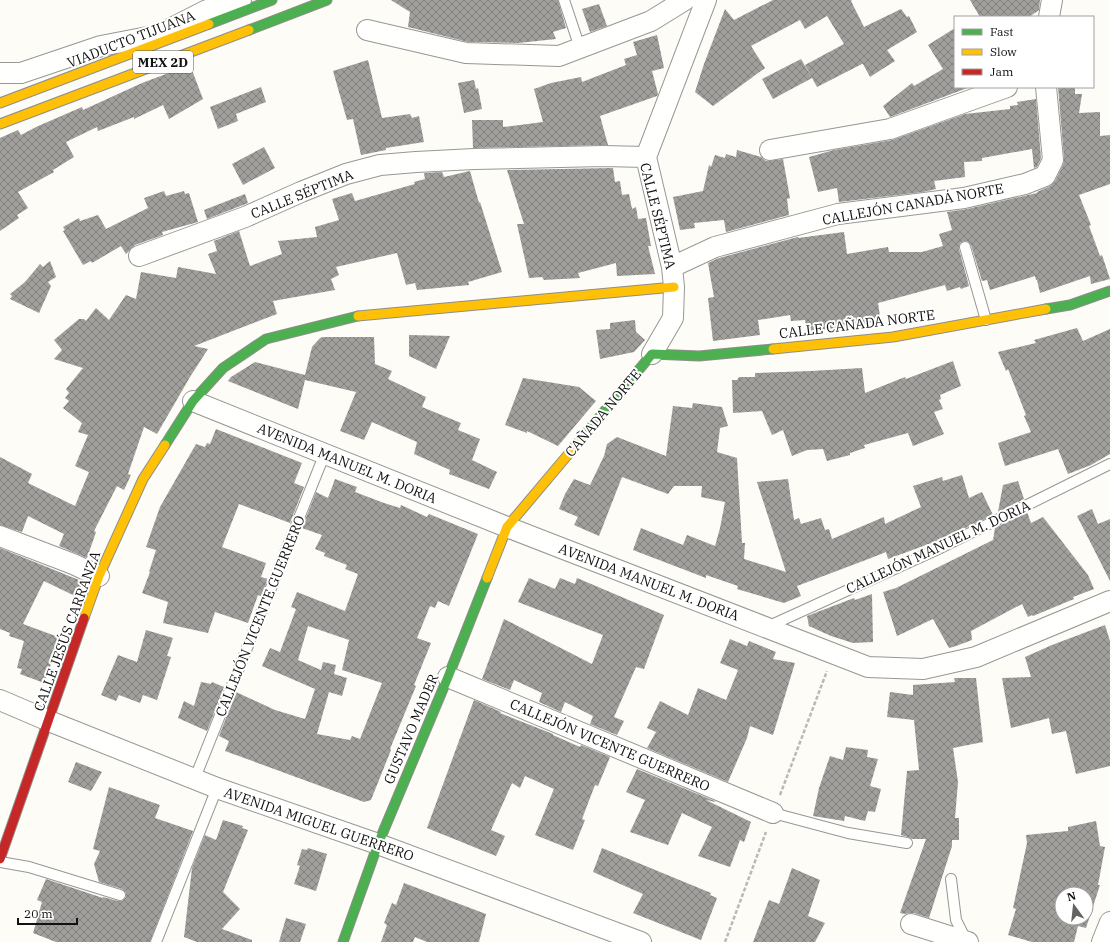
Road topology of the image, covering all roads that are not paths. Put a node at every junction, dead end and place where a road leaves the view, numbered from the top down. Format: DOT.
graph roads {
  1 [pos="241,0"];
  2 [pos="272,0"];
  3 [pos="327,0"];
  4 [pos="564,0"];
  5 [pos="685,0"];
  6 [pos="706,0"];
  7 [pos="1052,0"];
  8 [pos="1049,16"];
  9 [pos="367,30"];
  10 [pos="580,48"];
  11 [pos="0,73"];
  12 [pos="1004,88"];
  13 [pos="1046,88"];
  14 [pos="0,104"];
  15 [pos="0,124"];
  16 [pos="770,150"];
  17 [pos="646,157"];
  18 [pos="966,247"];
  19 [pos="139,256"];
  20 [pos="673,277"];
  21 [pos="1110,291"];
  22 [pos="986,320"];
  23 [pos="652,354"];
  24 [pos="193,401"];
  25 [pos="326,453"];
  26 [pos="1110,464"];
  27 [pos="507,527"];
  28 [pos="0,536"];
  29 [pos="99,576"];
  30 [pos="1110,601"];
  31 [pos="765,628"];
  32 [pos="448,677"];
  33 [pos="0,700"];
  34 [pos="49,721"];
  35 [pos="195,778"];
  36 [pos="217,788"];
  37 [pos="773,813"];
  38 [pos="378,844"];
  39 [pos="907,844"];
  40 [pos="0,859"];
  41 [pos="0,862"];
  42 [pos="951,879"];
  43 [pos="120,895"];
  44 [pos="1110,922"];
  45 [pos="911,924"];
  46 [pos="156,942"];
  47 [pos="343,942"];
  48 [pos="641,942"];
  49 [pos="967,942"];
  50 [pos="1102,942"];
  1 -- 11 [label="street"];
  2 -- 14 [label="main road, VIADUCTO TIJUANA / MEX 2D"];
  3 -- 15 [label="main road, MEX 2D"];
  4 -- 10 [label="lane"];
  5 -- 10 [label="street"];
  6 -- 17 [label="street"];
  7 -- 8 [label="street"];
  9 -- 10 [label="street"];
  12 -- 16 [label="street"];
  13 -- 20 [label="street, CALLEJÓN CANADÁ NORTE"];
  17 -- 19 [label="street, CALLE SÉPTIMA"];
  17 -- 20 [label="street, CALLE SÉPTIMA"];
  18 -- 22 [label="lane"];
  20 -- 23 [label="street, CAÑADA NORTE"];
  20 -- 24 [label="main road, CALLE SÉPTIMA"];
  21 -- 22 [label="main road, CALLE CAÑADA NORTE"];
  22 -- 23 [label="main road, CALLE CAÑADA NORTE"];
  23 -- 27 [label="main road, CAÑADA NORTE"];
  24 -- 25 [label="street, AVENIDA MANUEL M. DORIA"];
  24 -- 29 [label="main road, CALLE JESÚS CARRANZA"];
  25 -- 27 [label="street, AVENIDA MANUEL M. DORIA"];
  25 -- 35 [label="lane, CALLEJÓN VICENTE GUERRERO"];
  26 -- 31 [label="lane, CALLEJÓN MANUEL M. DORIA"];
  27 -- 31 [label="street, AVENIDA MANUEL M. DORIA"];
  27 -- 32 [label="main road, GUSTAVO MADER"];
  28 -- 29 [label="street"];
  29 -- 34 [label="main road, CALLE JESÚS CARRANZA"];
  30 -- 31 [label="street, AVENIDA MANUEL M. DORIA"];
  32 -- 37 [label="street, CALLEJÓN VICENTE GUERRERO"];
  32 -- 38 [label="main road, GUSTAVO MADER"];
  33 -- 34 [label="street, AVENIDA MIGUEL GUERRERO"];
  34 -- 35 [label="street, AVENIDA MIGUEL GUERRERO"];
  34 -- 40 [label="main road, CALLE JESÚS CARRANZA"];
  35 -- 36 [label="street, AVENIDA MIGUEL GUERRERO"];
  36 -- 38 [label="street, AVENIDA MIGUEL GUERRERO"];
  36 -- 46 [label="lane"];
  37 -- 39 [label="lane"];
  38 -- 47 [label="main road, GUSTAVO MADER"];
  38 -- 48 [label="street, AVENIDA MIGUEL GUERRERO"];
  41 -- 43 [label="lane"];
  42 -- 49 [label="lane"];
  44 -- 50 [label="street"];
  45 -- 49 [label="street"];
}
